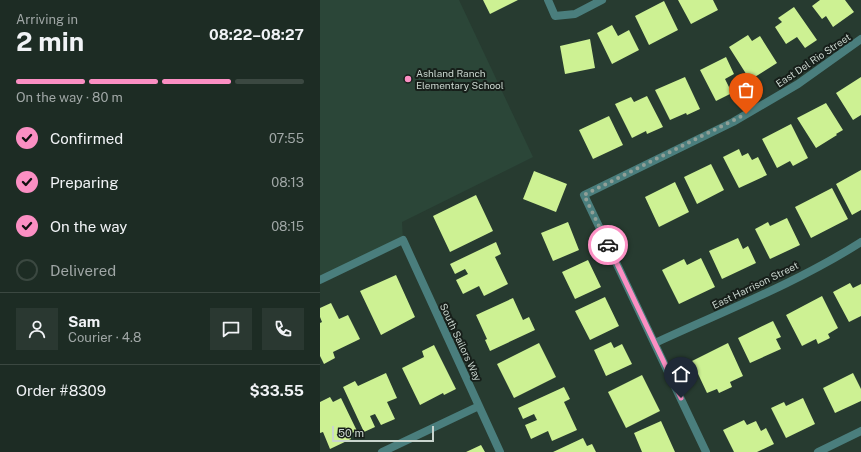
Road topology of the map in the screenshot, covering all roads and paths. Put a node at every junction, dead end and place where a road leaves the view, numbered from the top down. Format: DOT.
graph roads {
  1 [pos="548,0"];
  2 [pos="602,0"];
  3 [pos="861,39"];
  4 [pos="861,242"];
  5 [pos="320,280"];
  6 [pos="656,343"];
  7 [pos="479,406"];
  8 [pos="861,431"];
  9 [pos="382,452"];
  10 [pos="500,452"];
  11 [pos="706,452"];
  12 [pos="818,452"];
  1 -- 2 [label="street"];
  3 -- 6 [label="street, East Del Rio Street"];
  4 -- 6 [label="street, East Harrison Street"];
  5 -- 7 [label="street, South Sailors Way"];
  6 -- 11 [label="street"];
  7 -- 9 [label="street"];
  7 -- 10 [label="street, South Sailors Way"];
  8 -- 12 [label="street"];
}
